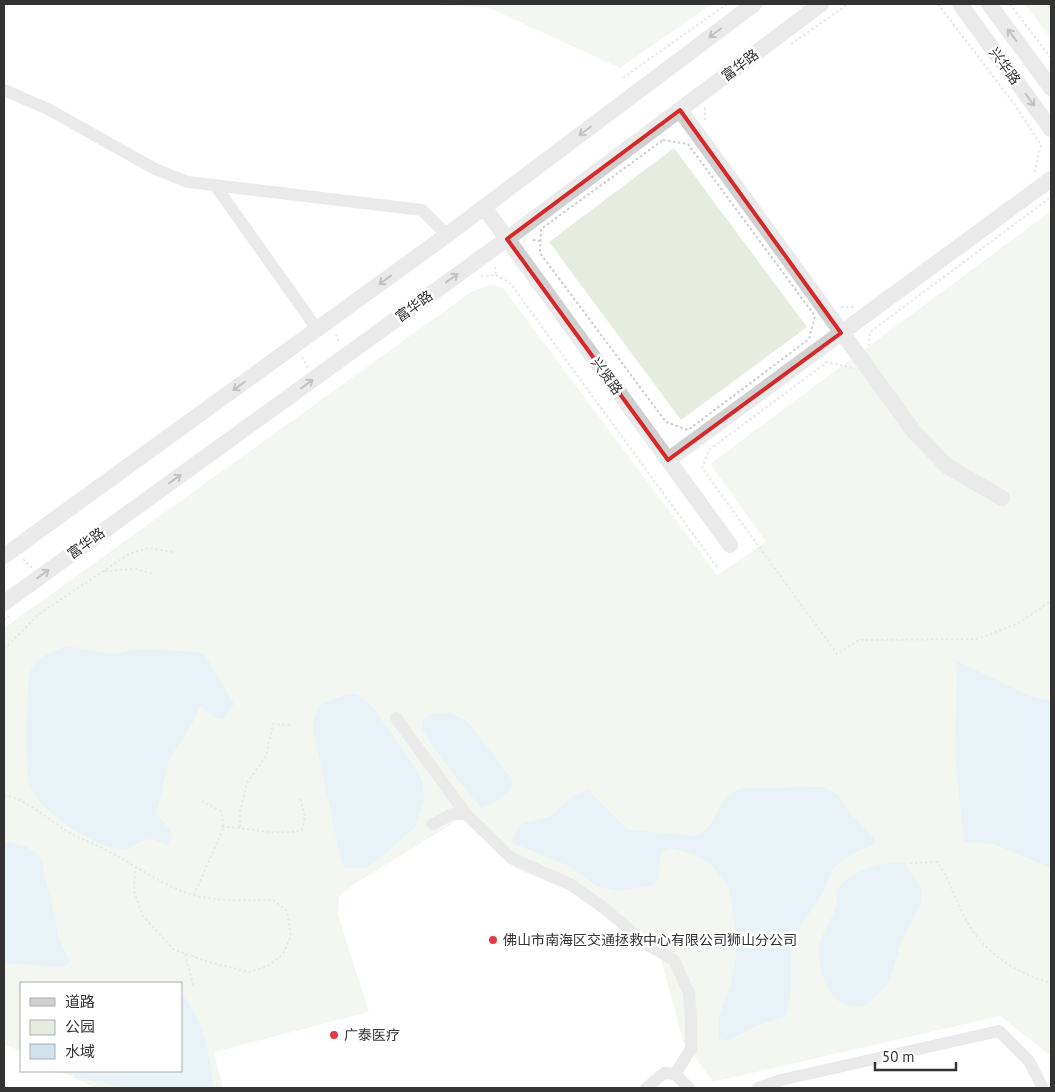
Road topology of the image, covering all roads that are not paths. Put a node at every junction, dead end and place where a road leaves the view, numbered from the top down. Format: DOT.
graph roads {
  1 [pos="754,4"];
  2 [pos="821,4"];
  3 [pos="960,4"];
  4 [pos="989,4"];
  5 [pos="1051,88"];
  6 [pos="4,90"];
  7 [pos="680,110"];
  8 [pos="1051,129"];
  9 [pos="1051,179"];
  10 [pos="215,185"];
  11 [pos="484,207"];
  12 [pos="447,234"];
  13 [pos="507,239"];
  14 [pos="318,329"];
  15 [pos="841,332"];
  16 [pos="668,460"];
  17 [pos="1002,498"];
  18 [pos="730,545"];
  19 [pos="12,556"];
  20 [pos="7,609"];
  21 [pos="396,718"];
  22 [pos="466,814"];
  23 [pos="434,824"];
  24 [pos="674,1074"];
  25 [pos="646,1088"];
  26 [pos="689,1088"];
  27 [pos="758,1088"];
  28 [pos="1043,1088"];
  1 -- 11 [label="street, one-way"];
  2 -- 7 [label="street, 富华路"];
  3 -- 8 [label="street, 兴华路, one-way"];
  5 -- 4 [label="street, 兴华路, one-way"];
  6 -- 10 [label="street"];
  7 -- 13 [label="street, 富华路"];
  7 -- 15 [label="street"];
  9 -- 15 [label="street"];
  10 -- 12 [label="street"];
  10 -- 14 [label="street"];
  11 -- 12 [label="street"];
  11 -- 13 [label="street, 兴贤路"];
  12 -- 14 [label="street, one-way"];
  13 -- 16 [label="street, 兴贤路"];
  20 -- 13 [label="street, 富华路, one-way"];
  14 -- 19 [label="street, one-way"];
  15 -- 16 [label="street"];
  15 -- 17 [label="street"];
  16 -- 18 [label="street, 兴贤路"];
  21 -- 22 [label="street"];
  22 -- 23 [label="street"];
  22 -- 24 [label="street"];
  24 -- 25 [label="street"];
  24 -- 26 [label="street"];
  27 -- 28 [label="street"];
}
